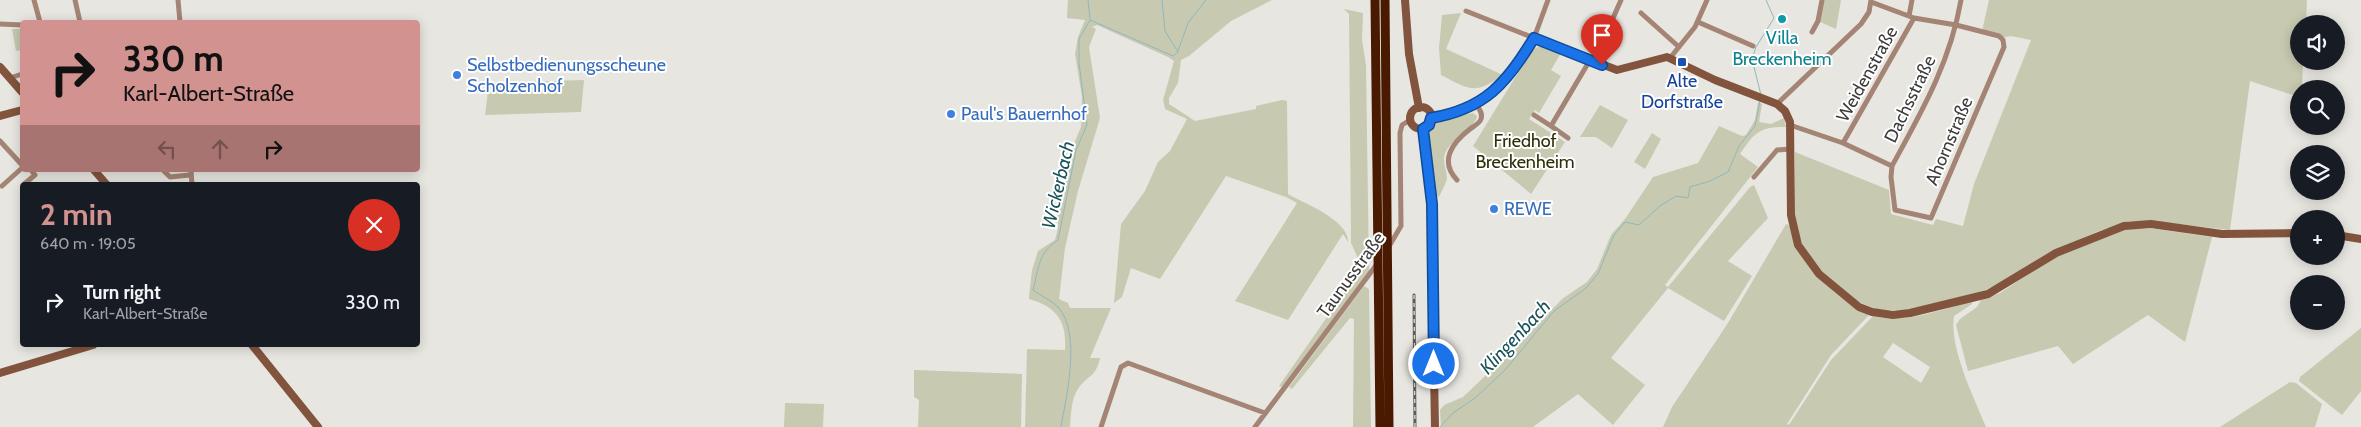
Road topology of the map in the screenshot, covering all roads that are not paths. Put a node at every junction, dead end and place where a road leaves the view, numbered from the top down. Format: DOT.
graph roads {
  1 [pos="34,0"];
  2 [pos="75,0"];
  3 [pos="178,0"];
  4 [pos="1375,0"];
  5 [pos="1385,0"];
  6 [pos="1405,0"];
  7 [pos="1548,0"];
  8 [pos="1621,0"];
  9 [pos="1822,0"];
  10 [pos="1912,0"];
  11 [pos="1961,0"];
  12 [pos="1705,1"];
  13 [pos="1871,1"];
  14 [pos="1466,11"];
  15 [pos="1641,13"];
  16 [pos="1911,17"];
  17 [pos="39,20"];
  18 [pos="80,20"];
  19 [pos="180,20"];
  20 [pos="1698,22"];
  21 [pos="0,24"];
  22 [pos="20,25"];
  23 [pos="1610,25"];
  24 [pos="1956,25"];
  25 [pos="1812,32"];
  26 [pos="1534,38"];
  27 [pos="1753,46"];
  28 [pos="1678,47"];
  29 [pos="1670,58"];
  30 [pos="1590,60"];
  31 [pos="0,67"];
  32 [pos="20,75"];
  33 [pos="10,78"];
  34 [pos="20,90"];
  35 [pos="1476,104"];
  36 [pos="1777,104"];
  37 [pos="1419,108"];
  38 [pos="20,111"];
  39 [pos="1534,115"];
  40 [pos="0,116"];
  41 [pos="1431,118"];
  42 [pos="1410,120"];
  43 [pos="1790,124"];
  44 [pos="1551,126"];
  45 [pos="1423,129"];
  46 [pos="1568,138"];
  47 [pos="0,141"];
  48 [pos="1843,143"];
  49 [pos="1790,149"];
  50 [pos="20,165"];
  51 [pos="1892,166"];
  52 [pos="20,169"];
  53 [pos="33,172"];
  54 [pos="96,172"];
  55 [pos="165,172"];
  56 [pos="190,173"];
  57 [pos="1754,177"];
  58 [pos="1457,180"];
  59 [pos="27,182"];
  60 [pos="104,182"];
  61 [pos="2,186"];
  62 [pos="1895,210"];
  63 [pos="2290,234"];
  64 [pos="2345,236"];
  65 [pos="2361,239"];
  66 [pos="86,347"];
  67 [pos="254,347"];
  68 [pos="0,373"];
  69 [pos="1266,413"];
  70 [pos="316,424"];
  71 [pos="1101,427"];
  72 [pos="1254,427"];
  73 [pos="1380,427"];
  74 [pos="1389,427"];
  75 [pos="1435,427"];
  1 -- 17 [label="street"];
  2 -- 18 [label="street"];
  3 -- 19 [label="street"];
  4 -- 73 [label="highway"];
  5 -- 74 [label="highway"];
  6 -- 37 [label="street"];
  7 -- 26 [label="street"];
  8 -- 23 [label="street"];
  9 -- 25 [label="street"];
  10 -- 16 [label="street, Weidenstraße"];
  11 -- 24 [label="street, Dachsstraße"];
  12 -- 20 [label="street"];
  13 -- 16 [label="street"];
  13 -- 36 [label="street"];
  14 -- 26 [label="street"];
  15 -- 28 [label="street"];
  16 -- 24 [label="street"];
  16 -- 48 [label="street, Weidenstraße"];
  20 -- 27 [label="street"];
  20 -- 28 [label="street"];
  21 -- 22 [label="street"];
  24 -- 51 [label="street, Dachsstraße"];
  24 -- 62 [label="street, Ahornstraße"];
  26 -- 30 [label="street"];
  26 -- 35 [label="street"];
  28 -- 29 [label="street"];
  29 -- 30 [label="street"];
  29 -- 36 [label="street"];
  30 -- 44 [label="street"];
  31 -- 33 [label="street"];
  32 -- 33 [label="street"];
  33 -- 34 [label="street"];
  35 -- 41 [label="street"];
  35 -- 58 [label="street"];
  36 -- 43 [label="street"];
  37 -- 41 [label="street"];
  37 -- 42 [label="street"];
  38 -- 40 [label="street"];
  39 -- 44 [label="street"];
  41 -- 45 [label="street"];
  42 -- 45 [label="street"];
  42 -- 69 [label="street, Taunusstraße"];
  43 -- 48 [label="street"];
  43 -- 49 [label="street"];
  44 -- 46 [label="street"];
  45 -- 75 [label="street"];
  47 -- 50 [label="street"];
  48 -- 51 [label="street"];
  49 -- 57 [label="street"];
  49 -- 63 [label="street"];
  51 -- 62 [label="street, Dachsstraße"];
  52 -- 61 [label="street"];
  53 -- 59 [label="street"];
  54 -- 60 [label="street"];
  55 -- 56 [label="street"];
  64 -- 65 [label="street"];
  66 -- 68 [label="street"];
  67 -- 70 [label="street"];
  69 -- 71 [label="street"];
  69 -- 72 [label="street, Taunusstraße"];
}
